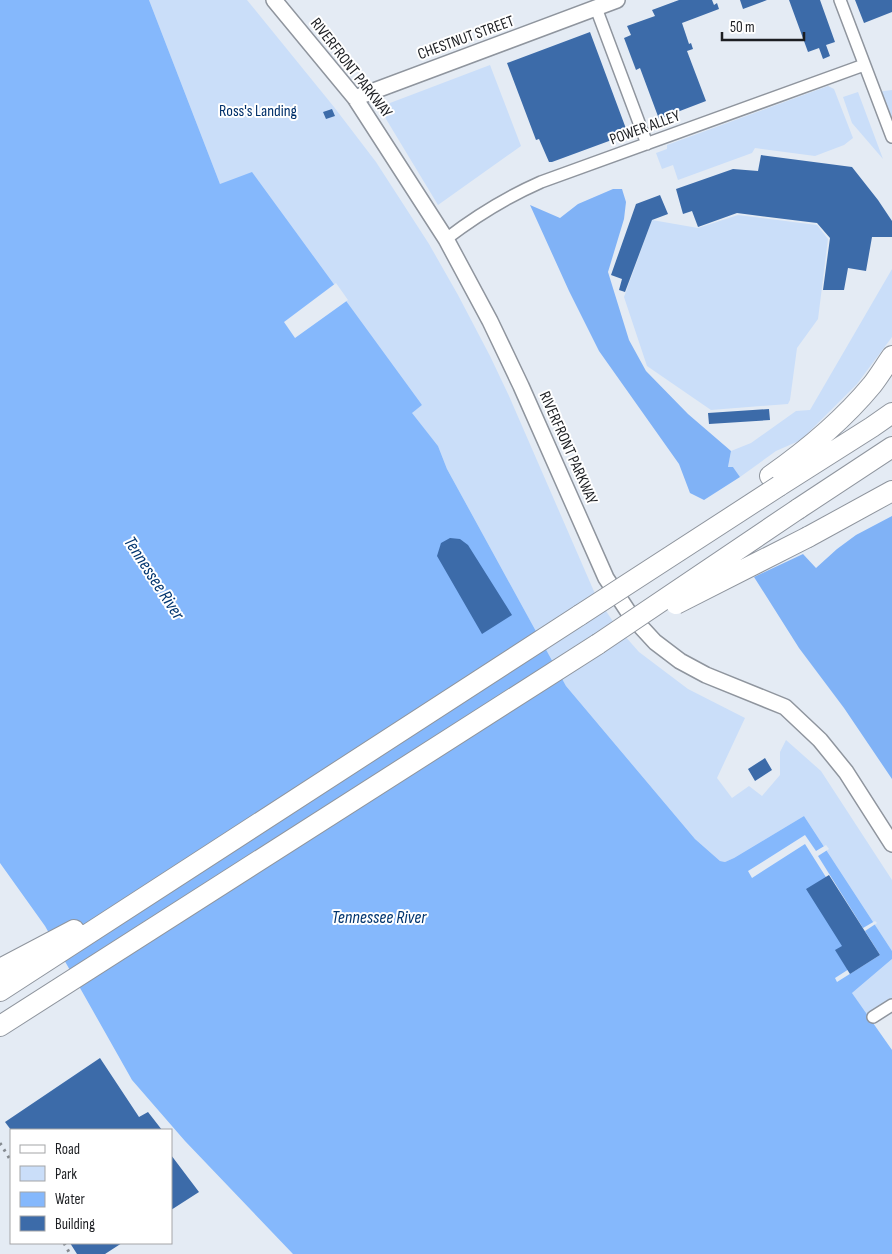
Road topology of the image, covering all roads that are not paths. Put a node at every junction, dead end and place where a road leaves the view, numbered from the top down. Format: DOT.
graph roads {
  1 [pos="274,0"];
  2 [pos="617,0"];
  3 [pos="840,0"];
  4 [pos="595,4"];
  5 [pos="864,65"];
  6 [pos="356,98"];
  7 [pos="892,137"];
  8 [pos="647,144"];
  9 [pos="446,239"];
  10 [pos="892,356"];
  11 [pos="892,413"];
  12 [pos="892,447"];
  13 [pos="775,481"];
  14 [pos="892,491"];
  15 [pos="598,644"];
  16 [pos="892,844"];
  17 [pos="191,868"];
  18 [pos="0,968"];
  19 [pos="0,991"];
  20 [pos="892,1005"];
  21 [pos="873,1017"];
  22 [pos="0,1026"];
  1 -- 6 [label="main road, RIVERFRONT PARKWAY"];
  2 -- 4 [label="main road, CHESTNUT STREET"];
  3 -- 5 [label="street"];
  4 -- 6 [label="main road, CHESTNUT STREET"];
  4 -- 8 [label="street"];
  5 -- 7 [label="street"];
  5 -- 8 [label="street, POWER ALLEY"];
  6 -- 9 [label="main road, RIVERFRONT PARKWAY"];
  8 -- 9 [label="street, POWER ALLEY"];
  9 -- 16 [label="main road, RIVERFRONT PARKWAY"];
  10 -- 13 [label="highway"];
  11 -- 13 [label="highway"];
  12 -- 15 [label="highway, bridge"];
  13 -- 17 [label="highway, bridge"];
  14 -- 15 [label="highway, bridge"];
  15 -- 22 [label="highway"];
  17 -- 18 [label="highway"];
  17 -- 19 [label="highway"];
  20 -- 21 [label="street"];
}
